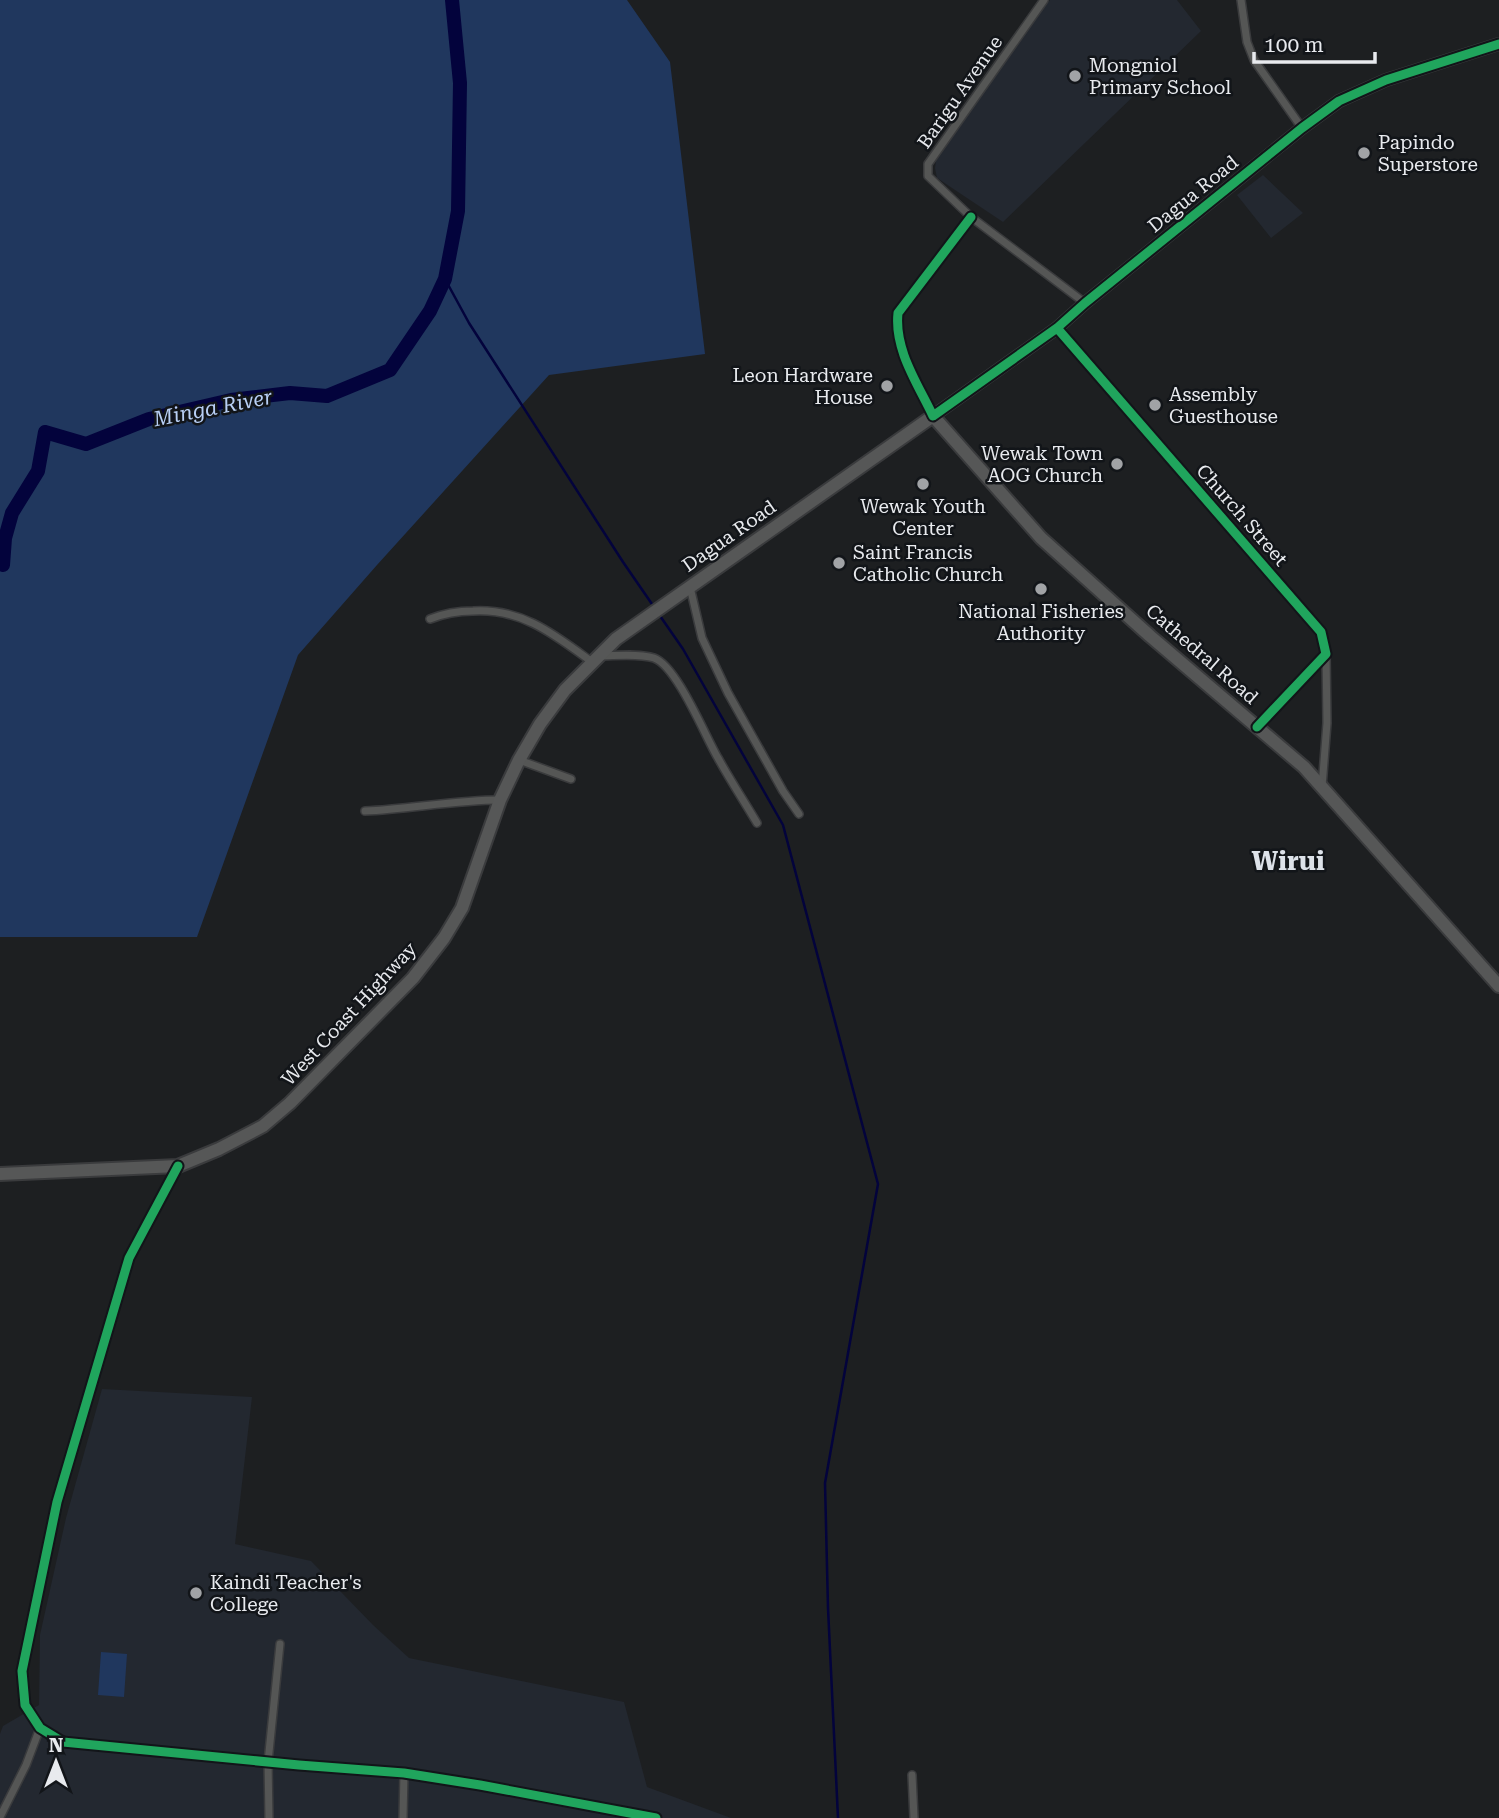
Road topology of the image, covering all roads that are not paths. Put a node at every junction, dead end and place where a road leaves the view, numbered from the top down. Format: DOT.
graph roads {
  1 [pos="1044,0"];
  2 [pos="1241,0"];
  3 [pos="1499,44"];
  4 [pos="1302,128"];
  5 [pos="971,217"];
  6 [pos="1085,303"];
  7 [pos="1057,328"];
  8 [pos="933,416"];
  9 [pos="690,587"];
  10 [pos="430,619"];
  11 [pos="638,623"];
  12 [pos="1326,654"];
  13 [pos="594,659"];
  14 [pos="1257,727"];
  15 [pos="519,760"];
  16 [pos="571,779"];
  17 [pos="1322,788"];
  18 [pos="500,800"];
  19 [pos="365,811"];
  20 [pos="799,814"];
  21 [pos="757,823"];
  22 [pos="1499,986"];
  23 [pos="178,1166"];
  24 [pos="0,1174"];
  25 [pos="280,1644"];
  26 [pos="40,1728"];
  27 [pos="268,1762"];
  28 [pos="404,1773"];
  29 [pos="912,1775"];
  30 [pos="631,1816"];
  31 [pos="0,1817"];
  32 [pos="269,1818"];
  33 [pos="403,1818"];
  34 [pos="656,1818"];
  35 [pos="914,1818"];
  1 -- 5 [label="street, Barigu Avenue"];
  2 -- 4 [label="street"];
  3 -- 4 [label="street, Dagua Road"];
  4 -- 6 [label="street, Dagua Road"];
  5 -- 6 [label="street, Barigu Avenue"];
  5 -- 8 [label="street"];
  6 -- 7 [label="street, Dagua Road"];
  7 -- 8 [label="street, Dagua Road"];
  7 -- 12 [label="street, Church Street"];
  8 -- 9 [label="main road, Dagua Road"];
  8 -- 14 [label="main road, Cathedral Road"];
  9 -- 11 [label="main road, Dagua Road"];
  9 -- 20 [label="street"];
  10 -- 13 [label="street"];
  11 -- 13 [label="main road, West Coast Highway"];
  12 -- 14 [label="street"];
  12 -- 17 [label="street"];
  13 -- 15 [label="main road, West Coast Highway"];
  13 -- 21 [label="street"];
  14 -- 17 [label="main road, Cathedral Road"];
  15 -- 16 [label="street"];
  15 -- 18 [label="main road, West Coast Highway"];
  17 -- 22 [label="main road, Cathedral Road"];
  18 -- 19 [label="street"];
  18 -- 23 [label="main road, West Coast Highway"];
  23 -- 24 [label="main road, West Coast Highway"];
  23 -- 26 [label="street"];
  25 -- 27 [label="street"];
  26 -- 27 [label="street"];
  26 -- 31 [label="street"];
  27 -- 28 [label="street"];
  27 -- 32 [label="street"];
  28 -- 30 [label="street"];
  28 -- 33 [label="street"];
  29 -- 35 [label="street"];
  30 -- 34 [label="street"];
}
